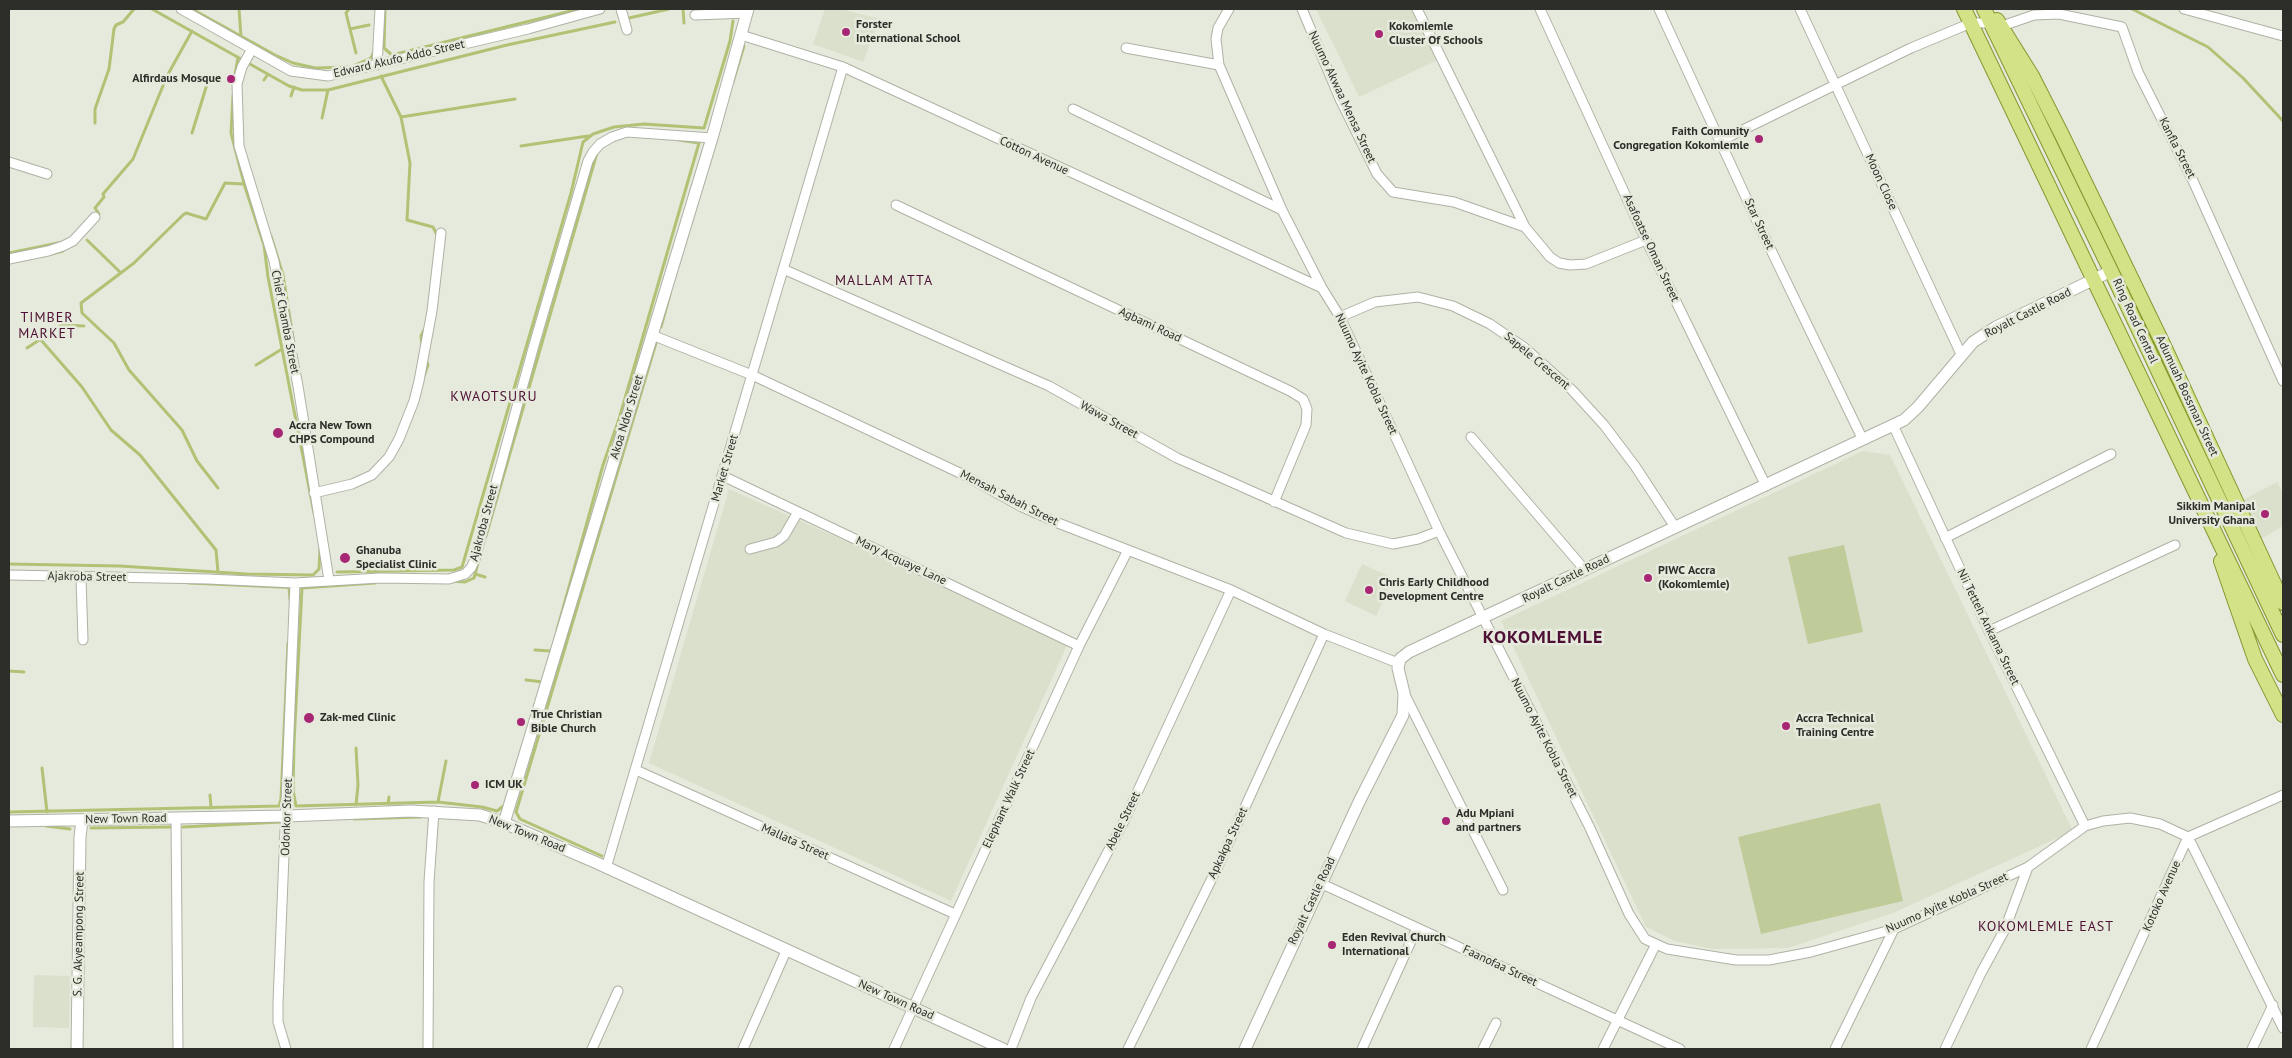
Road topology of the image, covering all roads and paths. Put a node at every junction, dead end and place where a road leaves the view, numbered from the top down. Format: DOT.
graph roads {
  1 [pos="181,9"];
  2 [pos="380,9"];
  3 [pos="600,9"];
  4 [pos="621,9"];
  5 [pos="1229,9"];
  6 [pos="1302,9"];
  7 [pos="1416,9"];
  8 [pos="1540,9"];
  9 [pos="1660,9"];
  10 [pos="1800,9"];
  11 [pos="1964,9"];
  12 [pos="1985,9"];
  13 [pos="2184,9"];
  14 [pos="747,11"];
  15 [pos="695,15"];
  16 [pos="1971,23"];
  17 [pos="1997,25"];
  18 [pos="627,30"];
  19 [pos="741,35"];
  20 [pos="2283,36"];
  21 [pos="1126,48"];
  22 [pos="250,53"];
  23 [pos="378,65"];
  24 [pos="1219,65"];
  25 [pos="843,67"];
  26 [pos="1835,84"];
  27 [pos="1073,109"];
  28 [pos="712,138"];
  29 [pos="1720,141"];
  30 [pos="9,162"];
  31 [pos="47,174"];
  32 [pos="896,205"];
  33 [pos="1282,210"];
  34 [pos="95,217"];
  35 [pos="1525,227"];
  36 [pos="441,233"];
  37 [pos="1646,240"];
  38 [pos="9,260"];
  39 [pos="783,269"];
  40 [pos="2111,270"];
  41 [pos="2093,280"];
  42 [pos="1322,288"];
  43 [pos="1340,318"];
  44 [pos="652,335"];
  45 [pos="1962,354"];
  46 [pos="752,375"];
  47 [pos="2283,381"];
  48 [pos="1893,425"];
  49 [pos="1471,437"];
  50 [pos="1862,438"];
  51 [pos="2111,454"];
  52 [pos="723,476"];
  53 [pos="1766,486"];
  54 [pos="314,493"];
  55 [pos="1274,502"];
  56 [pos="798,512"];
  57 [pos="2208,517"];
  58 [pos="1675,527"];
  59 [pos="1439,531"];
  60 [pos="1945,538"];
  61 [pos="2175,545"];
  62 [pos="750,549"];
  63 [pos="1128,550"];
  64 [pos="1585,570"];
  65 [pos="9,575"];
  66 [pos="81,578"];
  67 [pos="329,580"];
  68 [pos="295,583"];
  69 [pos="1231,590"];
  70 [pos="2283,602"];
  71 [pos="1482,619"];
  72 [pos="1989,630"];
  73 [pos="1324,634"];
  74 [pos="2283,635"];
  75 [pos="83,640"];
  76 [pos="1079,646"];
  77 [pos="1398,662"];
  78 [pos="2283,675"];
  79 [pos="1404,693"];
  80 [pos="2283,716"];
  81 [pos="636,770"];
  82 [pos="2283,795"];
  83 [pos="434,811"];
  84 [pos="287,816"];
  85 [pos="176,818"];
  86 [pos="82,820"];
  87 [pos="9,821"];
  88 [pos="504,824"];
  89 [pos="2086,826"];
  90 [pos="2188,837"];
  91 [pos="606,868"];
  92 [pos="2028,868"];
  93 [pos="1320,883"];
  94 [pos="1503,890"];
  95 [pos="955,914"];
  96 [pos="1417,928"];
  97 [pos="1894,929"];
  98 [pos="1656,944"];
  99 [pos="786,951"];
  100 [pos="618,991"];
  101 [pos="2273,1005"];
  102 [pos="913,1007"];
  103 [pos="1617,1021"];
  104 [pos="1496,1023"];
  105 [pos="2283,1028"];
  106 [pos="77,1049"];
  107 [pos="178,1049"];
  108 [pos="286,1049"];
  109 [pos="428,1049"];
  110 [pos="592,1049"];
  111 [pos="743,1049"];
  112 [pos="894,1049"];
  113 [pos="1003,1049"];
  114 [pos="1011,1049"];
  115 [pos="1128,1049"];
  116 [pos="1244,1049"];
  117 [pos="1362,1049"];
  118 [pos="1483,1049"];
  119 [pos="1603,1049"];
  120 [pos="1680,1049"];
  121 [pos="1835,1049"];
  122 [pos="1945,1049"];
  123 [pos="2091,1049"];
  124 [pos="2252,1049"];
  1 -- 22 [label="street, Edward Akufo Addo Street"];
  2 -- 23 [label="street"];
  3 -- 23 [label="street, Edward Akufo Addo Street"];
  4 -- 18 [label="street"];
  5 -- 24 [label="street, Nuumo Ayite Kobla Street"];
  6 -- 35 [label="street, Nuumo Akwaa Mensa Street"];
  7 -- 35 [label="street"];
  8 -- 37 [label="street, Asafoatse Oman Street"];
  9 -- 29 [label="street, Star Street"];
  10 -- 26 [label="street, Moon Close"];
  11 -- 16 [label="main road, Ring Road Central"];
  12 -- 17 [label="main road, Adumuah Bossman Street"];
  13 -- 20 [label="street"];
  14 -- 15 [label="street"];
  14 -- 19 [label="street, Akoa Ndor Street"];
  16 -- 17 [label="street"];
  16 -- 26 [label="street"];
  16 -- 41 [label="main road, Ring Road Central"];
  17 -- 40 [label="main road, Ring Road Central"];
  17 -- 47 [label="street, Kanfla Street"];
  17 -- 70 [label="main road, Adumuah Bossman Street"];
  19 -- 25 [label="street, Cotton Avenue"];
  19 -- 28 [label="street, Akoa Ndor Street"];
  21 -- 24 [label="street"];
  22 -- 23 [label="street, Edward Akufo Addo Street"];
  22 -- 54 [label="street, Chief Chamba Street"];
  24 -- 33 [label="street, Nuumo Ayite Kobla Street"];
  25 -- 39 [label="street, Market Street"];
  25 -- 42 [label="street, Cotton Avenue"];
  26 -- 29 [label="street"];
  26 -- 45 [label="street, Moon Close"];
  27 -- 33 [label="street"];
  28 -- 44 [label="street, Akoa Ndor Street"];
  28 -- 67 [label="street, Ajakroba Street"];
  29 -- 50 [label="street, Star Street"];
  30 -- 31 [label="street"];
  32 -- 55 [label="street, Agbami Road"];
  33 -- 42 [label="street, Nuumo Ayite Kobla Street"];
  34 -- 38 [label="street"];
  35 -- 37 [label="street"];
  36 -- 54 [label="street"];
  37 -- 53 [label="street, Asafoatse Oman Street"];
  39 -- 46 [label="street, Market Street"];
  39 -- 55 [label="street, Wawa Street"];
  40 -- 41 [label="street, Royalt Castle Road"];
  40 -- 74 [label="main road, Ring Road Central"];
  41 -- 45 [label="street, Royalt Castle Road"];
  41 -- 57 [label="main road, Ring Road Central"];
  42 -- 43 [label="street, Nuumo Ayite Kobla Street"];
  43 -- 58 [label="street, Sapele Crescent"];
  43 -- 59 [label="street, Nuumo Ayite Kobla Street"];
  44 -- 46 [label="street, Mensah Sabah Street"];
  44 -- 88 [label="street, Akoa Ndor Street"];
  45 -- 48 [label="street, Royalt Castle Road"];
  46 -- 52 [label="street, Market Street"];
  46 -- 63 [label="street, Mensah Sabah Street"];
  48 -- 50 [label="street, Royalt Castle Road"];
  48 -- 60 [label="street, Nii Tetteh Ankama Street"];
  49 -- 64 [label="street"];
  50 -- 53 [label="street, Royalt Castle Road"];
  51 -- 60 [label="street"];
  52 -- 56 [label="street, Mary Acquaye Lane"];
  52 -- 81 [label="street, Market Street"];
  53 -- 58 [label="street, Royalt Castle Road"];
  54 -- 67 [label="street, Chief Chamba Street"];
  55 -- 59 [label="street, Wawa Street"];
  56 -- 62 [label="street"];
  56 -- 76 [label="street, Mary Acquaye Lane"];
  57 -- 78 [label="main road, Ring Road Central"];
  57 -- 80 [label="main road, Ring Road Central"];
  58 -- 64 [label="street, Royalt Castle Road"];
  59 -- 71 [label="street, Nuumo Ayite Kobla Street"];
  60 -- 72 [label="street, Nii Tetteh Ankama Street"];
  61 -- 72 [label="street"];
  63 -- 69 [label="street, Mensah Sabah Street"];
  63 -- 76 [label="street, Elephant Walk Street"];
  64 -- 71 [label="street, Royalt Castle Road"];
  65 -- 66 [label="street, Ajakroba Street"];
  66 -- 68 [label="street, Ajakroba Street"];
  66 -- 75 [label="street"];
  67 -- 68 [label="street, Ajakroba Street"];
  68 -- 84 [label="street, Odonkor Street"];
  69 -- 73 [label="street, Mensah Sabah Street"];
  69 -- 114 [label="street, Abele Street"];
  71 -- 77 [label="street, Royalt Castle Road"];
  71 -- 98 [label="street, Nuumo Ayite Kobla Street"];
  72 -- 89 [label="street, Nii Tetteh Ankama Street"];
  73 -- 77 [label="street, Mensah Sabah Street"];
  73 -- 115 [label="street, Apkakpa Street"];
  76 -- 95 [label="street, Elephant Walk Street"];
  77 -- 79 [label="street, Royalt Castle Road"];
  79 -- 93 [label="street, Royalt Castle Road"];
  79 -- 94 [label="street"];
  81 -- 91 [label="street, Market Street"];
  81 -- 95 [label="street, Mallata Street"];
  82 -- 90 [label="street"];
  83 -- 84 [label="street, New Town Road"];
  83 -- 88 [label="street, New Town Road"];
  83 -- 109 [label="street"];
  84 -- 85 [label="street, New Town Road"];
  84 -- 108 [label="street, Odonkor Street"];
  85 -- 86 [label="street, New Town Road"];
  85 -- 107 [label="street"];
  86 -- 87 [label="street, New Town Road"];
  86 -- 106 [label="street, S. G. Akyeampong Street"];
  88 -- 91 [label="street, New Town Road"];
  89 -- 90 [label="street, Nuumo Ayite Kobla Street"];
  89 -- 92 [label="street, Nuumo Ayite Kobla Street"];
  90 -- 101 [label="street"];
  90 -- 123 [label="street, Kotoko Avenue"];
  91 -- 99 [label="street, New Town Road"];
  92 -- 97 [label="street, Nuumo Ayite Kobla Street"];
  92 -- 122 [label="street"];
  93 -- 96 [label="street, Faanofaa Street"];
  93 -- 116 [label="street, Royalt Castle Road"];
  95 -- 102 [label="street, Elephant Walk Street"];
  96 -- 103 [label="street, Faanofaa Street"];
  96 -- 117 [label="street"];
  97 -- 98 [label="street, Nuumo Ayite Kobla Street"];
  97 -- 121 [label="street"];
  98 -- 103 [label="street"];
  99 -- 102 [label="street, New Town Road"];
  99 -- 111 [label="street"];
  100 -- 110 [label="street"];
  101 -- 105 [label="street"];
  101 -- 124 [label="street"];
  102 -- 112 [label="street, Elephant Walk Street"];
  102 -- 113 [label="street, New Town Road"];
  103 -- 119 [label="street"];
  103 -- 120 [label="street, Faanofaa Street"];
  104 -- 118 [label="street"];
}
